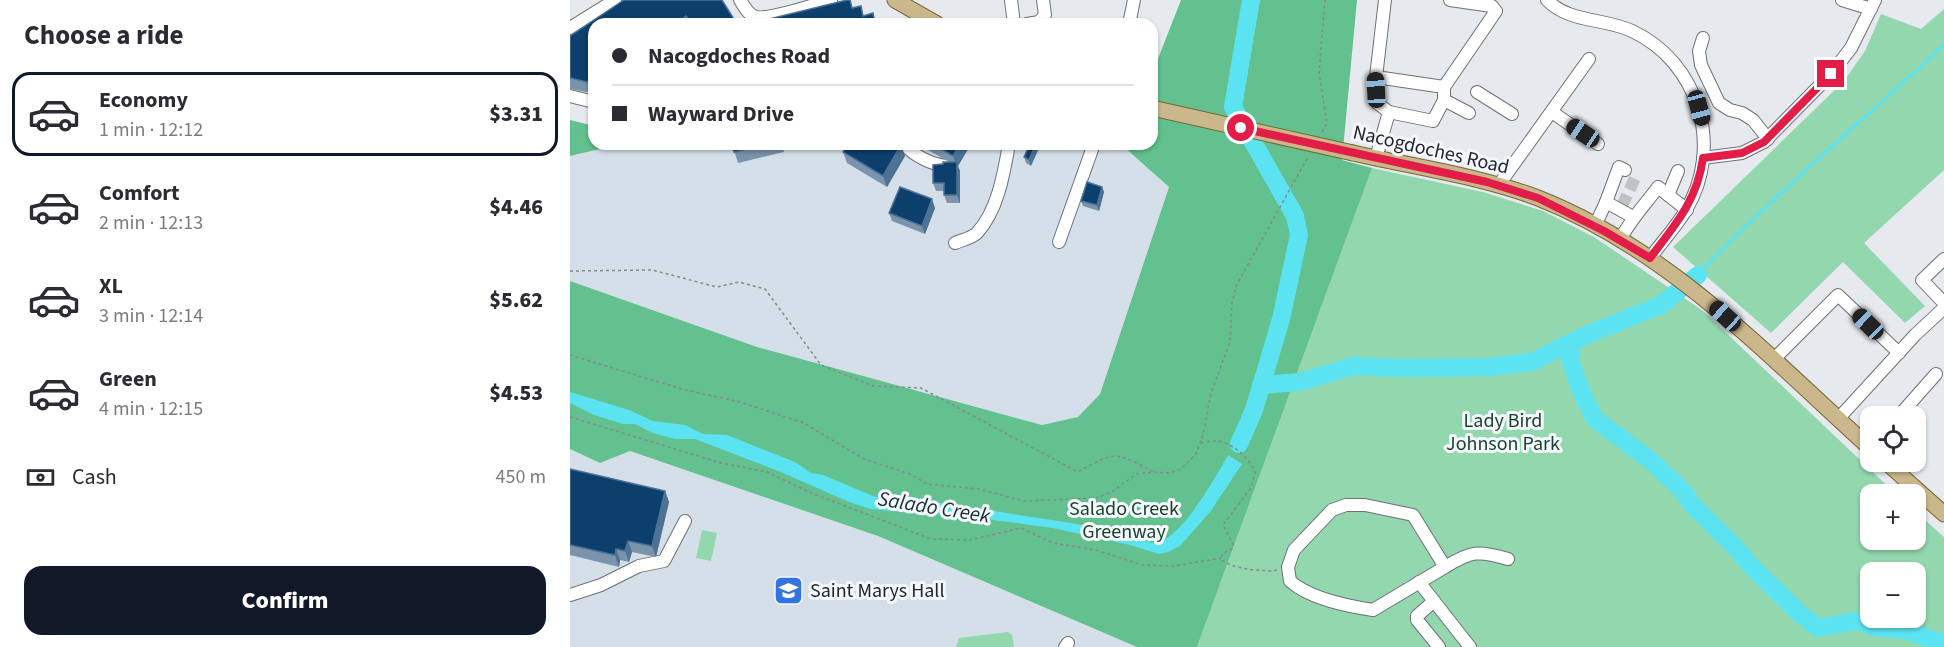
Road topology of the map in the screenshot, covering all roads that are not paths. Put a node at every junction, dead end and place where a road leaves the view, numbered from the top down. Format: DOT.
graph roads {
  1 [pos="615,0"];
  2 [pos="740,0"];
  3 [pos="831,0"];
  4 [pos="895,0"];
  5 [pos="1011,0"];
  6 [pos="1043,0"];
  7 [pos="1134,0"];
  8 [pos="1386,0"];
  9 [pos="1450,0"];
  10 [pos="1548,0"];
  11 [pos="1842,0"];
  12 [pos="1873,5"];
  13 [pos="926,18"];
  14 [pos="1013,18"];
  15 [pos="1042,18"];
  16 [pos="1130,18"];
  17 [pos="570,28"];
  18 [pos="1703,38"];
  19 [pos="1589,59"];
  20 [pos="1376,77"];
  21 [pos="1444,87"];
  22 [pos="1477,92"];
  23 [pos="570,96"];
  24 [pos="588,100"];
  25 [pos="1444,100"];
  26 [pos="1158,109"];
  27 [pos="1389,112"];
  28 [pos="1552,112"];
  29 [pos="1469,113"];
  30 [pos="1512,114"];
  31 [pos="1768,138"];
  32 [pos="1598,144"];
  33 [pos="909,150"];
  34 [pos="1008,150"];
  35 [pos="1092,150"];
  36 [pos="1376,158"];
  37 [pos="1703,158"];
  38 [pos="946,166"];
  39 [pos="1625,170"];
  40 [pos="1678,171"];
  41 [pos="1498,186"];
  42 [pos="1668,195"];
  43 [pos="1606,202"];
  44 [pos="1687,210"];
  45 [pos="1633,217"];
  46 [pos="1595,226"];
  47 [pos="1620,240"];
  48 [pos="1059,242"];
  49 [pos="955,243"];
  50 [pos="1650,258"];
  51 [pos="1943,261"];
  52 [pos="1944,303"];
  53 [pos="1944,308"];
  54 [pos="1899,352"];
  55 [pos="1773,360"];
  56 [pos="1936,374"];
  57 [pos="1908,406"];
  58 [pos="1838,419"];
  59 [pos="1860,439"];
  60 [pos="1897,472"];
  61 [pos="1944,514"];
  62 [pos="685,520"];
  63 [pos="1508,559"];
  64 [pos="1444,567"];
  65 [pos="1419,582"];
  66 [pos="570,595"];
  67 [pos="1434,601"];
  68 [pos="1439,647"];
  69 [pos="1470,647"];
  1 -- 17 [label="street"];
  2 -- 3 [label="street"];
  4 -- 13 [label="main road"];
  5 -- 14 [label="street"];
  6 -- 15 [label="street"];
  7 -- 16 [label="street"];
  8 -- 20 [label="street"];
  9 -- 21 [label="street"];
  10 -- 37 [label="street"];
  11 -- 12 [label="street"];
  12 -- 31 [label="street"];
  18 -- 31 [label="street"];
  19 -- 28 [label="street"];
  20 -- 21 [label="street"];
  20 -- 27 [label="street"];
  21 -- 25 [label="street"];
  22 -- 30 [label="street"];
  23 -- 24 [label="street"];
  25 -- 27 [label="street"];
  25 -- 29 [label="street"];
  26 -- 36 [label="main road, Nacogdoches Road, bridge"];
  27 -- 36 [label="street"];
  28 -- 32 [label="street"];
  28 -- 41 [label="street"];
  31 -- 37 [label="street"];
  33 -- 38 [label="street"];
  34 -- 49 [label="street"];
  35 -- 48 [label="street"];
  36 -- 41 [label="main road, Nacogdoches Road"];
  37 -- 44 [label="street"];
  39 -- 43 [label="street"];
  40 -- 42 [label="street"];
  41 -- 46 [label="main road, Nacogdoches Road"];
  42 -- 44 [label="street"];
  42 -- 45 [label="street"];
  43 -- 45 [label="street"];
  43 -- 46 [label="street"];
  44 -- 50 [label="street"];
  45 -- 47 [label="street"];
  46 -- 47 [label="main road, Nacogdoches Road"];
  47 -- 50 [label="main road, Nacogdoches Road"];
  50 -- 55 [label="main road, Nacogdoches Road"];
  51 -- 52 [label="street"];
  53 -- 54 [label="street"];
  54 -- 55 [label="street"];
  54 -- 58 [label="street"];
  55 -- 58 [label="main road, Nacogdoches Road"];
  56 -- 57 [label="street"];
  58 -- 59 [label="main road, Nacogdoches Road"];
  60 -- 61 [label="main road"];
  62 -- 66 [label="street"];
  63 -- 64 [label="street"];
  64 -- 65 [label="street"];
  64 -- 65 [label="street"];
  65 -- 67 [label="street"];
  67 -- 68 [label="street"];
  67 -- 69 [label="street"];
}
